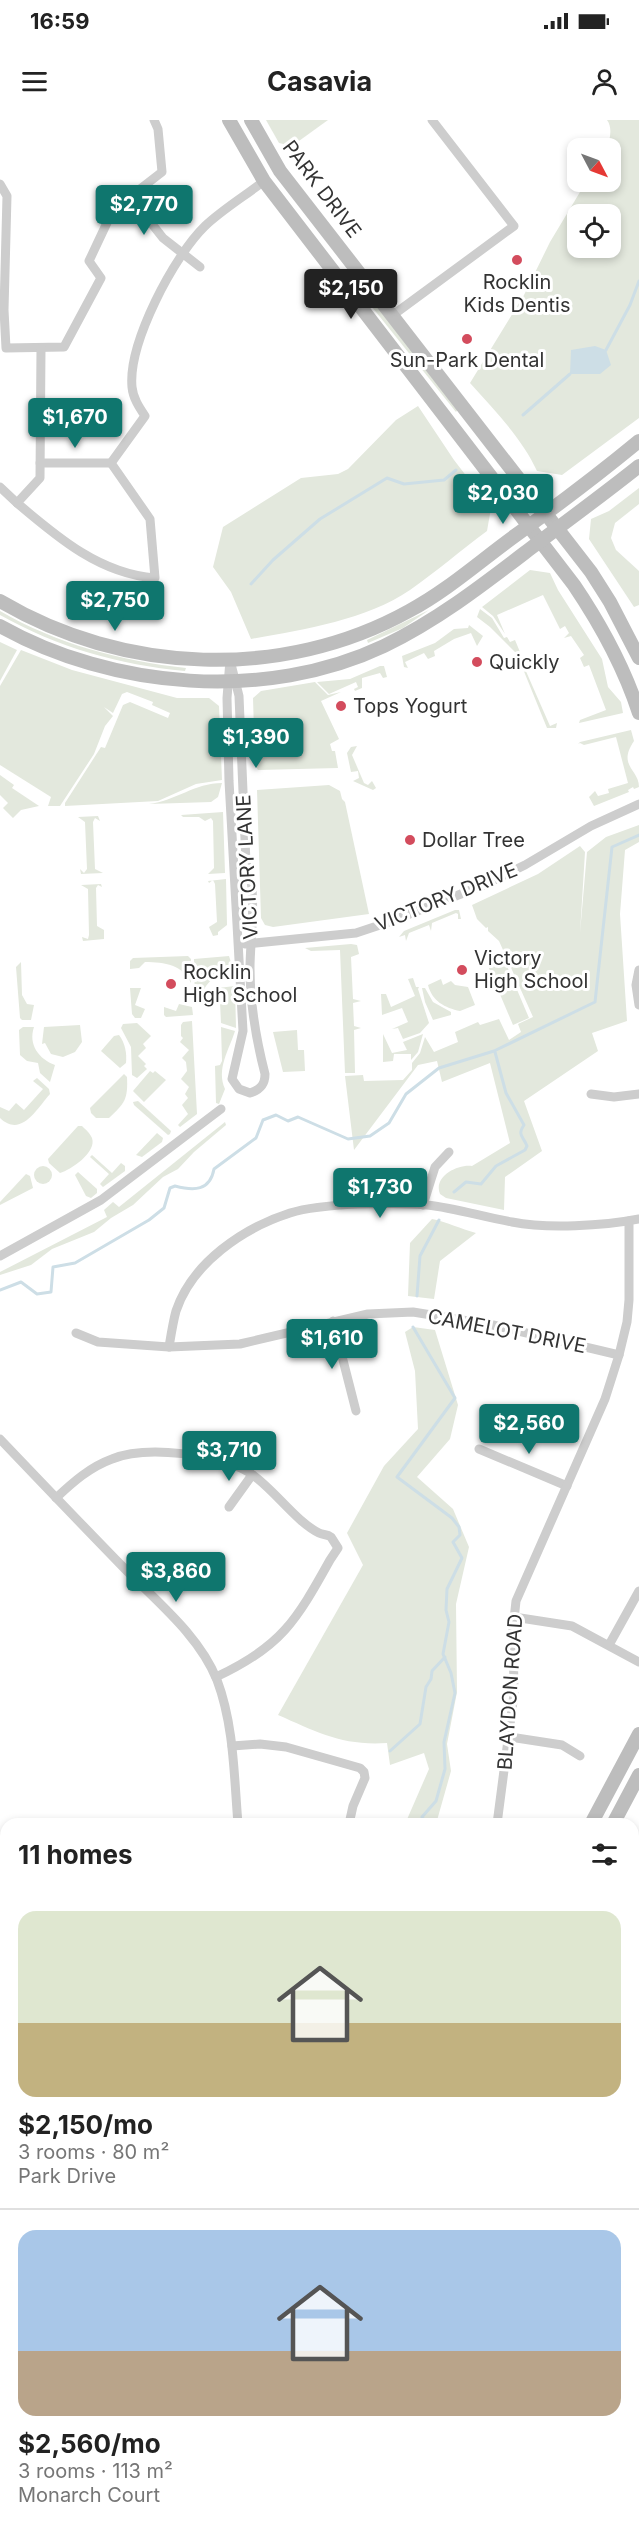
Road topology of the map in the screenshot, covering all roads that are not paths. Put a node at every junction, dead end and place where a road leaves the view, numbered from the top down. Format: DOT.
graph roads {
  1 [pos="154,120"];
  2 [pos="229,120"];
  3 [pos="242,120"];
  4 [pos="251,120"];
  5 [pos="432,120"];
  6 [pos="280,171"];
  7 [pos="264,182"];
  8 [pos="0,184"];
  9 [pos="129,195"];
  10 [pos="182,253"];
  11 [pos="200,267"];
  12 [pos="361,273"];
  13 [pos="393,315"];
  14 [pos="41,348"];
  15 [pos="639,441"];
  16 [pos="40,463"];
  17 [pos="111,463"];
  18 [pos="639,466"];
  19 [pos="0,487"];
  20 [pos="17,503"];
  21 [pos="546,514"];
  22 [pos="530,525"];
  23 [pos="557,528"];
  24 [pos="541,541"];
  25 [pos="0,602"];
  26 [pos="0,626"];
  27 [pos="639,658"];
  28 [pos="230,660"];
  29 [pos="232,681"];
  30 [pos="639,713"];
  31 [pos="639,804"];
  32 [pos="251,943"];
  33 [pos="238,944"];
  34 [pos="639,970"];
  35 [pos="639,1005"];
  36 [pos="591,1094"];
  37 [pos="639,1094"];
  38 [pos="221,1109"];
  39 [pos="449,1152"];
  40 [pos="423,1205"];
  41 [pos="634,1220"];
  42 [pos="0,1256"];
  43 [pos="333,1321"];
  44 [pos="76,1333"];
  45 [pos="169,1347"];
  46 [pos="619,1355"];
  47 [pos="356,1411"];
  48 [pos="0,1439"];
  49 [pos="479,1449"];
  50 [pos="252,1475"];
  51 [pos="567,1486"];
  52 [pos="56,1498"];
  53 [pos="229,1507"];
  54 [pos="639,1591"];
  55 [pos="514,1617"];
  56 [pos="609,1645"];
  57 [pos="639,1662"];
  58 [pos="216,1677"];
  59 [pos="639,1734"];
  60 [pos="510,1737"];
  61 [pos="232,1746"];
  62 [pos="580,1756"];
  63 [pos="639,1775"];
  64 [pos="238,1818"];
  65 [pos="350,1818"];
  66 [pos="498,1818"];
  67 [pos="594,1818"];
  68 [pos="616,1818"];
  1 -- 9 [label="street"];
  2 -- 7 [label="main road, PARK DRIVE"];
  3 -- 6 [label="main road"];
  4 -- 6 [label="main road, PARK DRIVE"];
  5 -- 13 [label="street"];
  6 -- 12 [label="main road, PARK DRIVE"];
  7 -- 10 [label="street"];
  7 -- 12 [label="main road"];
  7 -- 22 [label="main road, PARK DRIVE"];
  8 -- 14 [label="street"];
  9 -- 10 [label="street"];
  9 -- 14 [label="street"];
  10 -- 11 [label="street"];
  10 -- 17 [label="street"];
  12 -- 13 [label="main road, PARK DRIVE"];
  13 -- 21 [label="main road, PARK DRIVE"];
  14 -- 16 [label="street"];
  15 -- 21 [label="main road"];
  16 -- 17 [label="street"];
  16 -- 20 [label="street"];
  17 -- 20 [label="street"];
  18 -- 23 [label="main road"];
  19 -- 20 [label="street"];
  21 -- 22 [label="main road"];
  21 -- 23 [label="main road, PARK DRIVE"];
  22 -- 24 [label="main road, PARK DRIVE"];
  22 -- 28 [label="main road"];
  23 -- 24 [label="main road"];
  23 -- 27 [label="main road, PARK DRIVE"];
  24 -- 29 [label="main road"];
  24 -- 30 [label="main road, PARK DRIVE"];
  25 -- 28 [label="main road"];
  26 -- 29 [label="main road"];
  28 -- 29 [label="street, VICTORY LANE"];
  29 -- 32 [label="street, VICTORY LANE"];
  29 -- 33 [label="street, VICTORY LANE"];
  31 -- 32 [label="street, VICTORY DRIVE"];
  32 -- 33 [label="street, VICTORY DRIVE"];
  32 -- 33 [label="street, VICTORY LANE"];
  34 -- 35 [label="street"];
  36 -- 37 [label="street"];
  38 -- 42 [label="street"];
  39 -- 40 [label="street"];
  40 -- 41 [label="street"];
  40 -- 45 [label="street"];
  41 -- 46 [label="street, BLAYDON ROAD"];
  43 -- 45 [label="street, CAMELOT DRIVE"];
  43 -- 46 [label="street, CAMELOT DRIVE"];
  43 -- 47 [label="street"];
  44 -- 45 [label="street, CAMELOT DRIVE"];
  46 -- 51 [label="street, BLAYDON ROAD"];
  48 -- 52 [label="street"];
  49 -- 51 [label="street"];
  50 -- 52 [label="street"];
  50 -- 53 [label="street"];
  50 -- 58 [label="street"];
  51 -- 55 [label="street, BLAYDON ROAD"];
  52 -- 58 [label="street"];
  54 -- 56 [label="street"];
  55 -- 56 [label="street"];
  55 -- 60 [label="street, BLAYDON ROAD"];
  56 -- 57 [label="street"];
  58 -- 61 [label="street"];
  59 -- 67 [label="main road"];
  60 -- 62 [label="street"];
  60 -- 66 [label="street, BLAYDON ROAD"];
  61 -- 64 [label="street"];
  61 -- 65 [label="street"];
  63 -- 68 [label="main road"];
}
